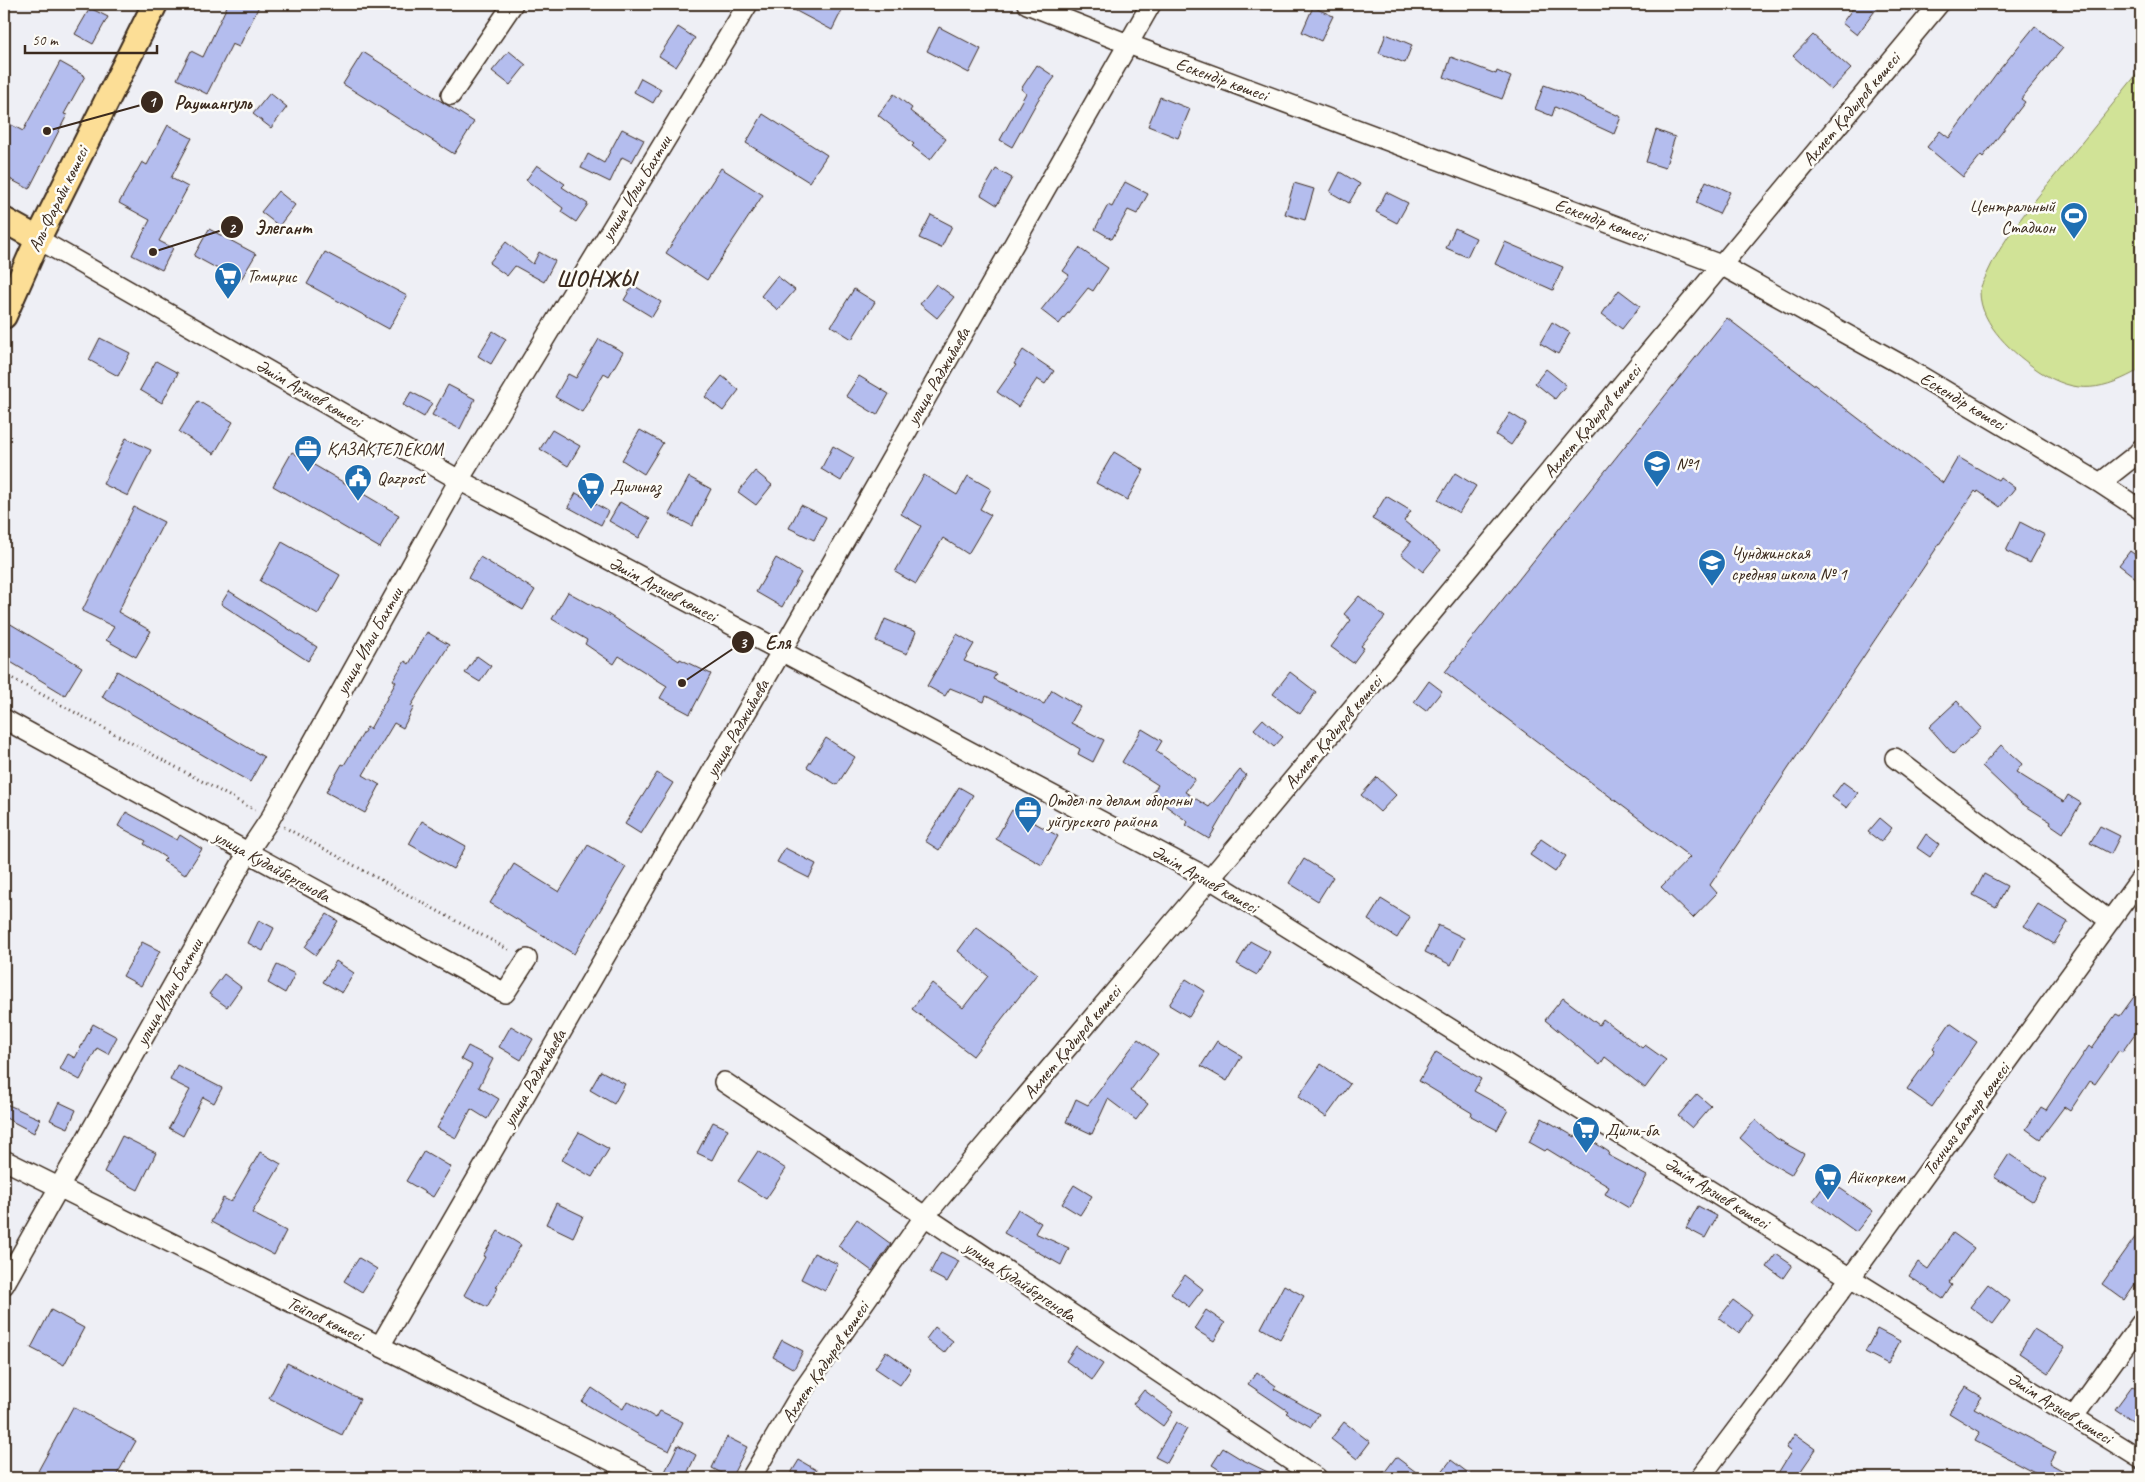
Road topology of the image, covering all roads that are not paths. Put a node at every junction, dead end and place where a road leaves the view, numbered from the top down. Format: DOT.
graph roads {
  1 [pos="155,4"];
  2 [pos="513,4"];
  3 [pos="748,4"];
  4 [pos="1027,4"];
  5 [pos="1151,4"];
  6 [pos="1939,4"];
  7 [pos="1128,44"];
  8 [pos="451,95"];
  9 [pos="4,220"];
  10 [pos="38,238"];
  11 [pos="1721,265"];
  12 [pos="4,316"];
  13 [pos="2141,448"];
  14 [pos="459,480"];
  15 [pos="2100,483"];
  16 [pos="2141,510"];
  17 [pos="780,652"];
  18 [pos="4,719"];
  19 [pos="1895,758"];
  20 [pos="248,852"];
  21 [pos="2141,878"];
  22 [pos="1210,879"];
  23 [pos="2110,921"];
  24 [pos="527,959"];
  25 [pos="724,1082"];
  26 [pos="4,1160"];
  27 [pos="58,1188"];
  28 [pos="924,1217"];
  29 [pos="1851,1277"];
  30 [pos="4,1285"];
  31 [pos="2141,1323"];
  32 [pos="380,1346"];
  33 [pos="2074,1416"];
  34 [pos="2141,1459"];
  35 [pos="646,1478"];
  36 [pos="751,1478"];
  37 [pos="1317,1478"];
  38 [pos="1700,1478"];
  1 -- 10 [label="main road, Аль-Фараби көшесі"];
  2 -- 8 [label="street"];
  3 -- 14 [label="street, улица Ильи Бахтии"];
  4 -- 7 [label="street, Ескендір көшесі"];
  5 -- 7 [label="street, улица Раджибаева"];
  6 -- 11 [label="street, Ахмет Қадыров көшесі"];
  7 -- 11 [label="street, Ескендір көшесі"];
  7 -- 17 [label="street, улица Раджибаева"];
  9 -- 10 [label="main road, Әшім Арзиев көшесі"];
  10 -- 12 [label="main road, Аль-Фараби көшесі"];
  10 -- 14 [label="street, Әшім Арзиев көшесі"];
  11 -- 15 [label="street, Ескендір көшесі"];
  11 -- 22 [label="street, Ахмет Қадыров көшесі"];
  13 -- 15 [label="street"];
  14 -- 17 [label="street, Әшім Арзиев көшесі"];
  14 -- 20 [label="street, улица Ильи Бахтии"];
  15 -- 16 [label="street, Ескендір көшесі"];
  17 -- 22 [label="street, Әшім Арзиев көшесі"];
  17 -- 32 [label="street, улица Раджибаева"];
  18 -- 20 [label="street, улица Кудайбергенова"];
  19 -- 23 [label="street"];
  20 -- 24 [label="street, улица Кудайбергенова"];
  20 -- 27 [label="street, улица Ильи Бахтии"];
  21 -- 23 [label="street, Тохнияз батыр көшесі"];
  22 -- 28 [label="street, Ахмет Қадыров көшесі"];
  22 -- 29 [label="street, Әшім Арзиев көшесі"];
  23 -- 29 [label="street, Тохнияз батыр көшесі"];
  25 -- 28 [label="street, улица Кудайбергенова"];
  26 -- 27 [label="street, Тейпов көшесі"];
  27 -- 30 [label="street, улица Ильи Бахтии"];
  27 -- 32 [label="street, Тейпов көшесі"];
  28 -- 36 [label="street, Ахмет Қадыров көшесі"];
  28 -- 37 [label="street, улица Кудайбергенова"];
  29 -- 33 [label="street, Әшім Арзиев көшесі"];
  29 -- 38 [label="street, Тохнияз батыр көшесі"];
  31 -- 33 [label="street"];
  32 -- 35 [label="street, Тейпов көшесі"];
  33 -- 34 [label="street, Әшім Арзиев көшесі"];
}
